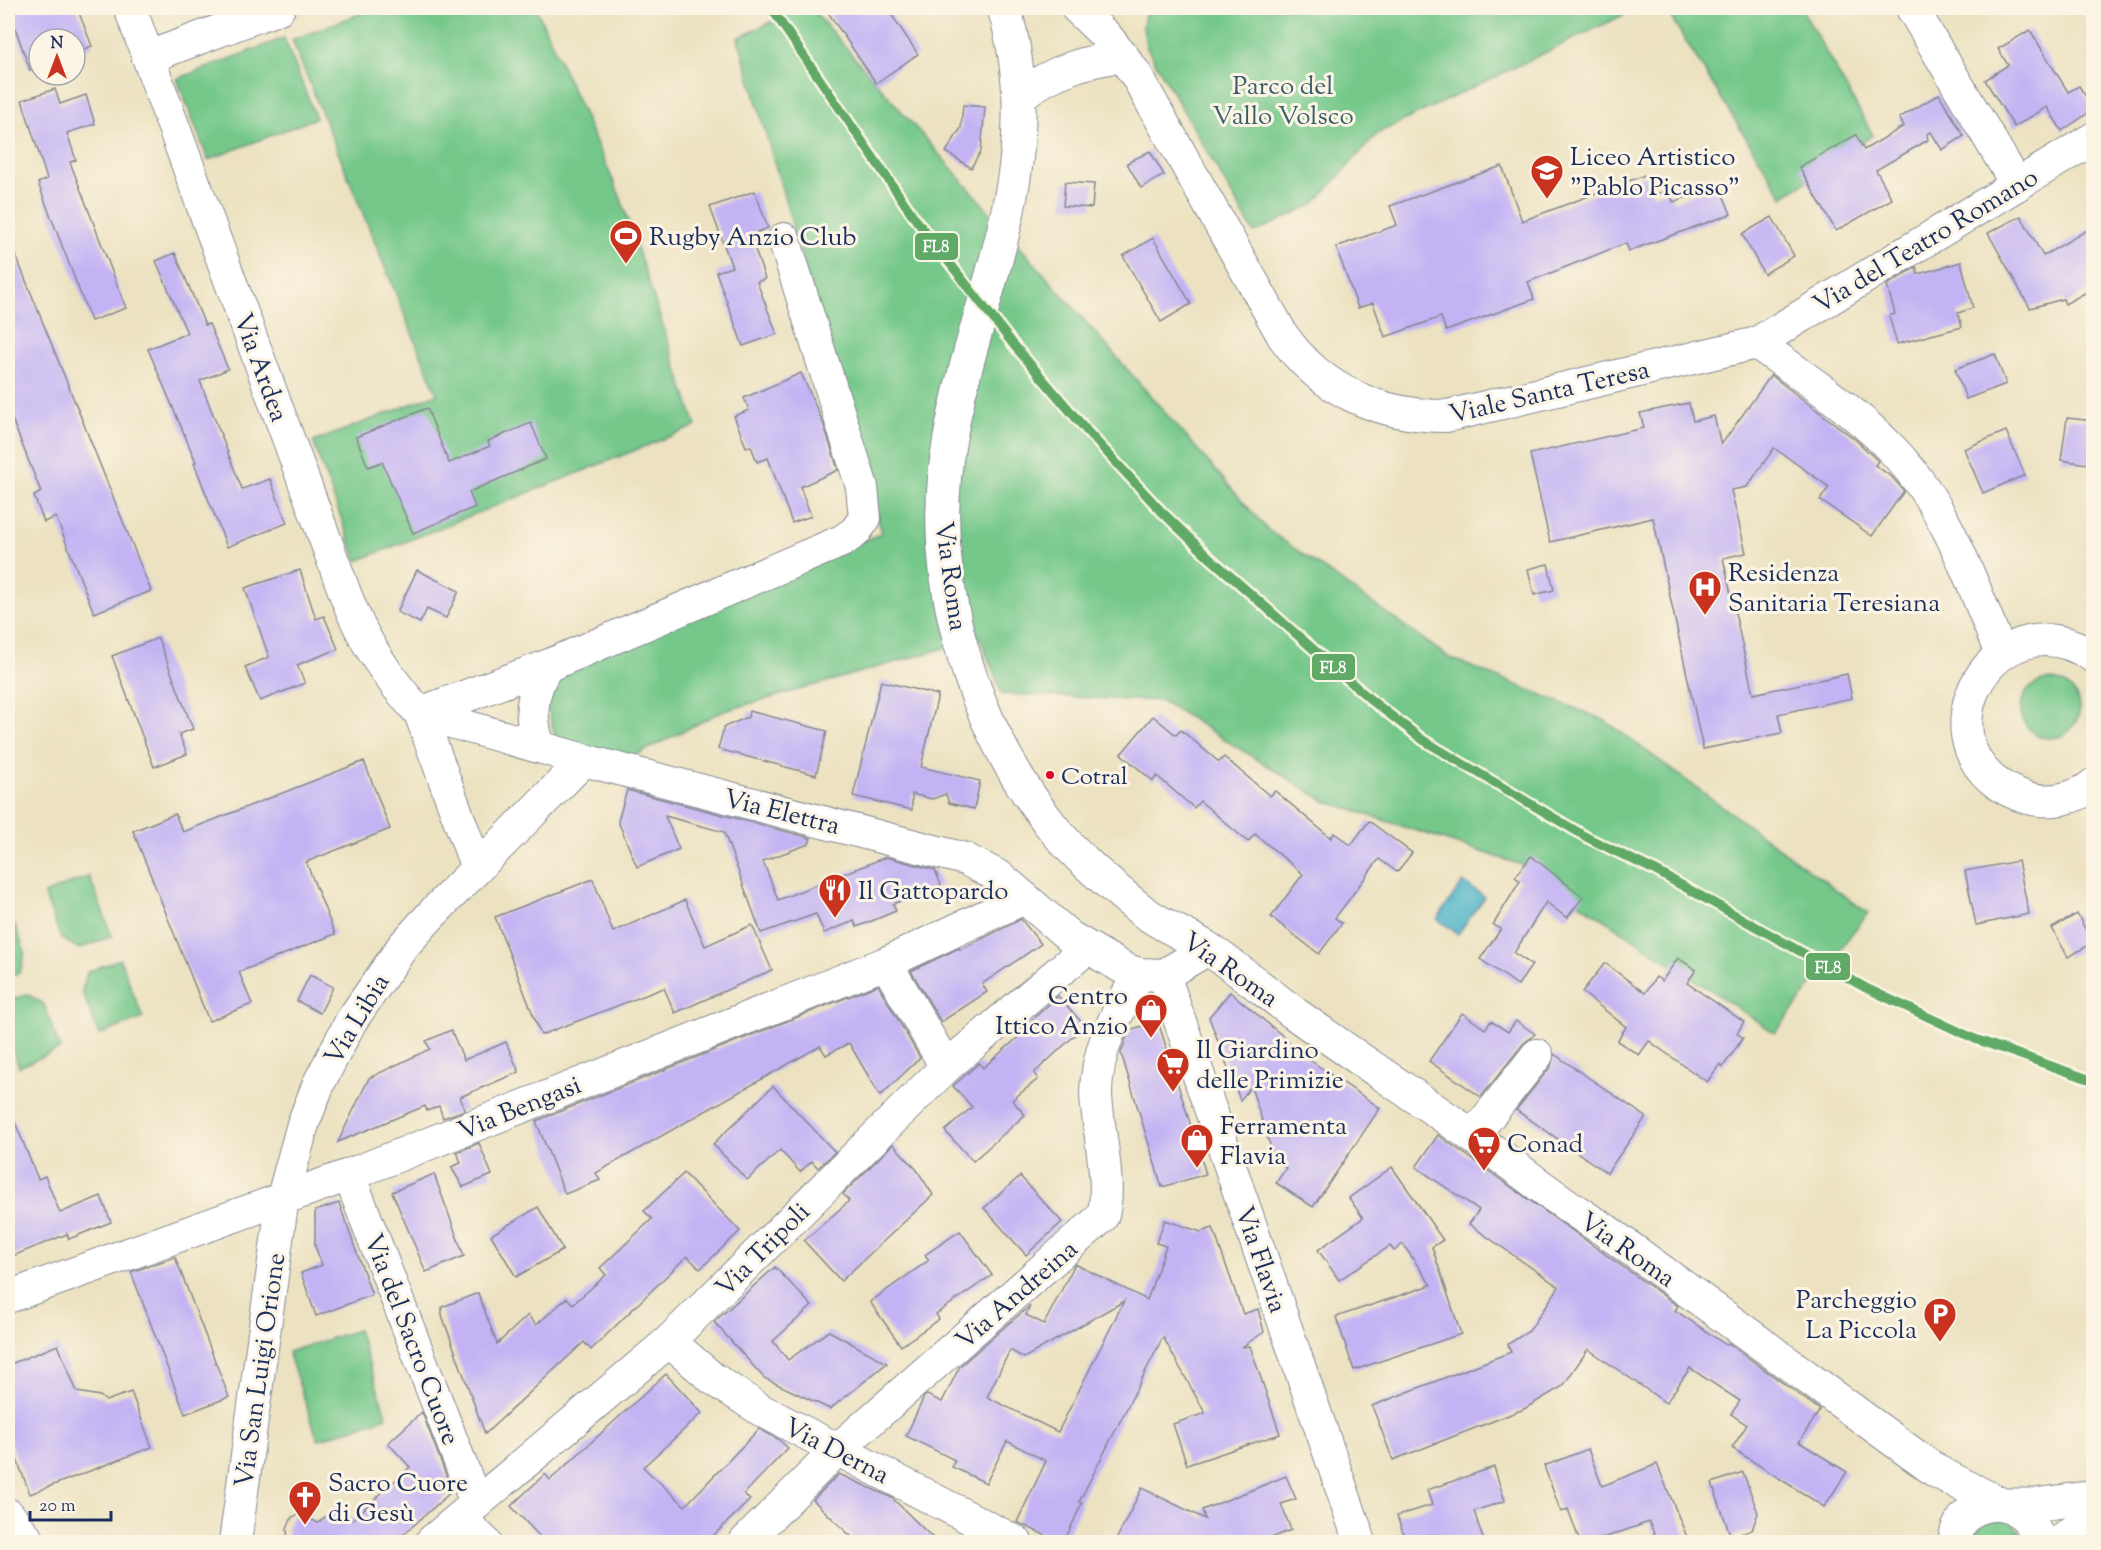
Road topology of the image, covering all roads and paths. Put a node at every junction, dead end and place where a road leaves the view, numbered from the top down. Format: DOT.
graph roads {
  1 [pos="130,8"];
  2 [pos="279,8"];
  3 [pos="1004,8"];
  4 [pos="1912,8"];
  5 [pos="1088,11"];
  6 [pos="1123,56"];
  7 [pos="149,57"];
  8 [pos="1021,95"];
  9 [pos="2094,138"];
  10 [pos="2017,185"];
  11 [pos="784,239"];
  12 [pos="1757,343"];
  13 [pos="2001,654"];
  14 [pos="2094,657"];
  15 [pos="547,666"];
  16 [pos="420,713"];
  17 [pos="539,747"];
  18 [pos="584,760"];
  19 [pos="2092,790"];
  20 [pos="477,868"];
  21 [pos="1024,898"];
  22 [pos="1087,948"];
  23 [pos="1208,949"];
  24 [pos="886,963"];
  25 [pos="1151,975"];
  26 [pos="1537,1055"];
  27 [pos="946,1067"];
  28 [pos="1473,1136"];
  29 [pos="349,1175"];
  30 [pos="283,1197"];
  31 [pos="8,1297"];
  32 [pos="669,1341"];
  33 [pos="837,1450"];
  34 [pos="1921,1460"];
  35 [pos="2094,1497"];
  36 [pos="2003,1504"];
  37 [pos="468,1511"];
  38 [pos="8,1515"];
  39 [pos="2094,1516"];
  40 [pos="1954,1538"];
  41 [pos="29,1542"];
  42 [pos="235,1542"];
  43 [pos="431,1542"];
  44 [pos="485,1542"];
  45 [pos="745,1542"];
  46 [pos="1016,1542"];
  47 [pos="1360,1542"];
  48 [pos="2038,1542"];
  49 [pos="2059,1542"];
  1 -- 7 [label="street, Via Ardea"];
  2 -- 7 [label="street"];
  3 -- 8 [label="main road, Via Roma"];
  4 -- 10 [label="street"];
  5 -- 6 [label="street, Viale Santa Teresa"];
  6 -- 8 [label="street"];
  6 -- 12 [label="street, Viale Santa Teresa"];
  7 -- 16 [label="street, Via Ardea"];
  8 -- 23 [label="main road, Via Roma"];
  9 -- 10 [label="street, Via del Teatro Romano"];
  10 -- 12 [label="street, Via del Teatro Romano"];
  11 -- 15 [label="street"];
  12 -- 13 [label="street"];
  13 -- 14 [label="street"];
  13 -- 19 [label="street"];
  15 -- 16 [label="street"];
  15 -- 17 [label="street"];
  16 -- 17 [label="street, Via Elettra"];
  16 -- 20 [label="street, Via Ardea"];
  17 -- 18 [label="street, Via Elettra"];
  18 -- 20 [label="street, Via Libia"];
  18 -- 21 [label="street, Via Elettra"];
  20 -- 30 [label="street, Via Libia"];
  21 -- 22 [label="street, Via Elettra"];
  21 -- 24 [label="street, Via Bengasi"];
  22 -- 25 [label="street, Via Elettra"];
  22 -- 27 [label="street, Via Tripoli"];
  23 -- 25 [label="street"];
  23 -- 28 [label="main road, Via Roma"];
  24 -- 27 [label="street"];
  24 -- 29 [label="street, Via Bengasi"];
  25 -- 33 [label="street, Via Andreina"];
  25 -- 47 [label="street, Via Flavia"];
  26 -- 28 [label="street"];
  27 -- 32 [label="street, Via Tripoli"];
  28 -- 34 [label="main road, Via Roma"];
  29 -- 30 [label="street, Via Bengasi"];
  29 -- 37 [label="street, Via del Sacro Cuore"];
  30 -- 31 [label="street, Via Bengasi"];
  30 -- 42 [label="street, Via San Luigi Orione"];
  32 -- 33 [label="street, Via Derna"];
  32 -- 37 [label="street, Via Tripoli"];
  33 -- 45 [label="street, Via Andreina"];
  33 -- 46 [label="street, Via Derna"];
  34 -- 36 [label="main road, Via Roma"];
  34 -- 40 [label="main road, Via Roma"];
  35 -- 36 [label="main road"];
  36 -- 40 [label="main road"];
  36 -- 48 [label="main road, Via Roma"];
  37 -- 43 [label="street, Via Tripoli"];
  37 -- 44 [label="street, Via del Sacro Cuore"];
  38 -- 41 [label="main road"];
  39 -- 49 [label="main road"];
}
